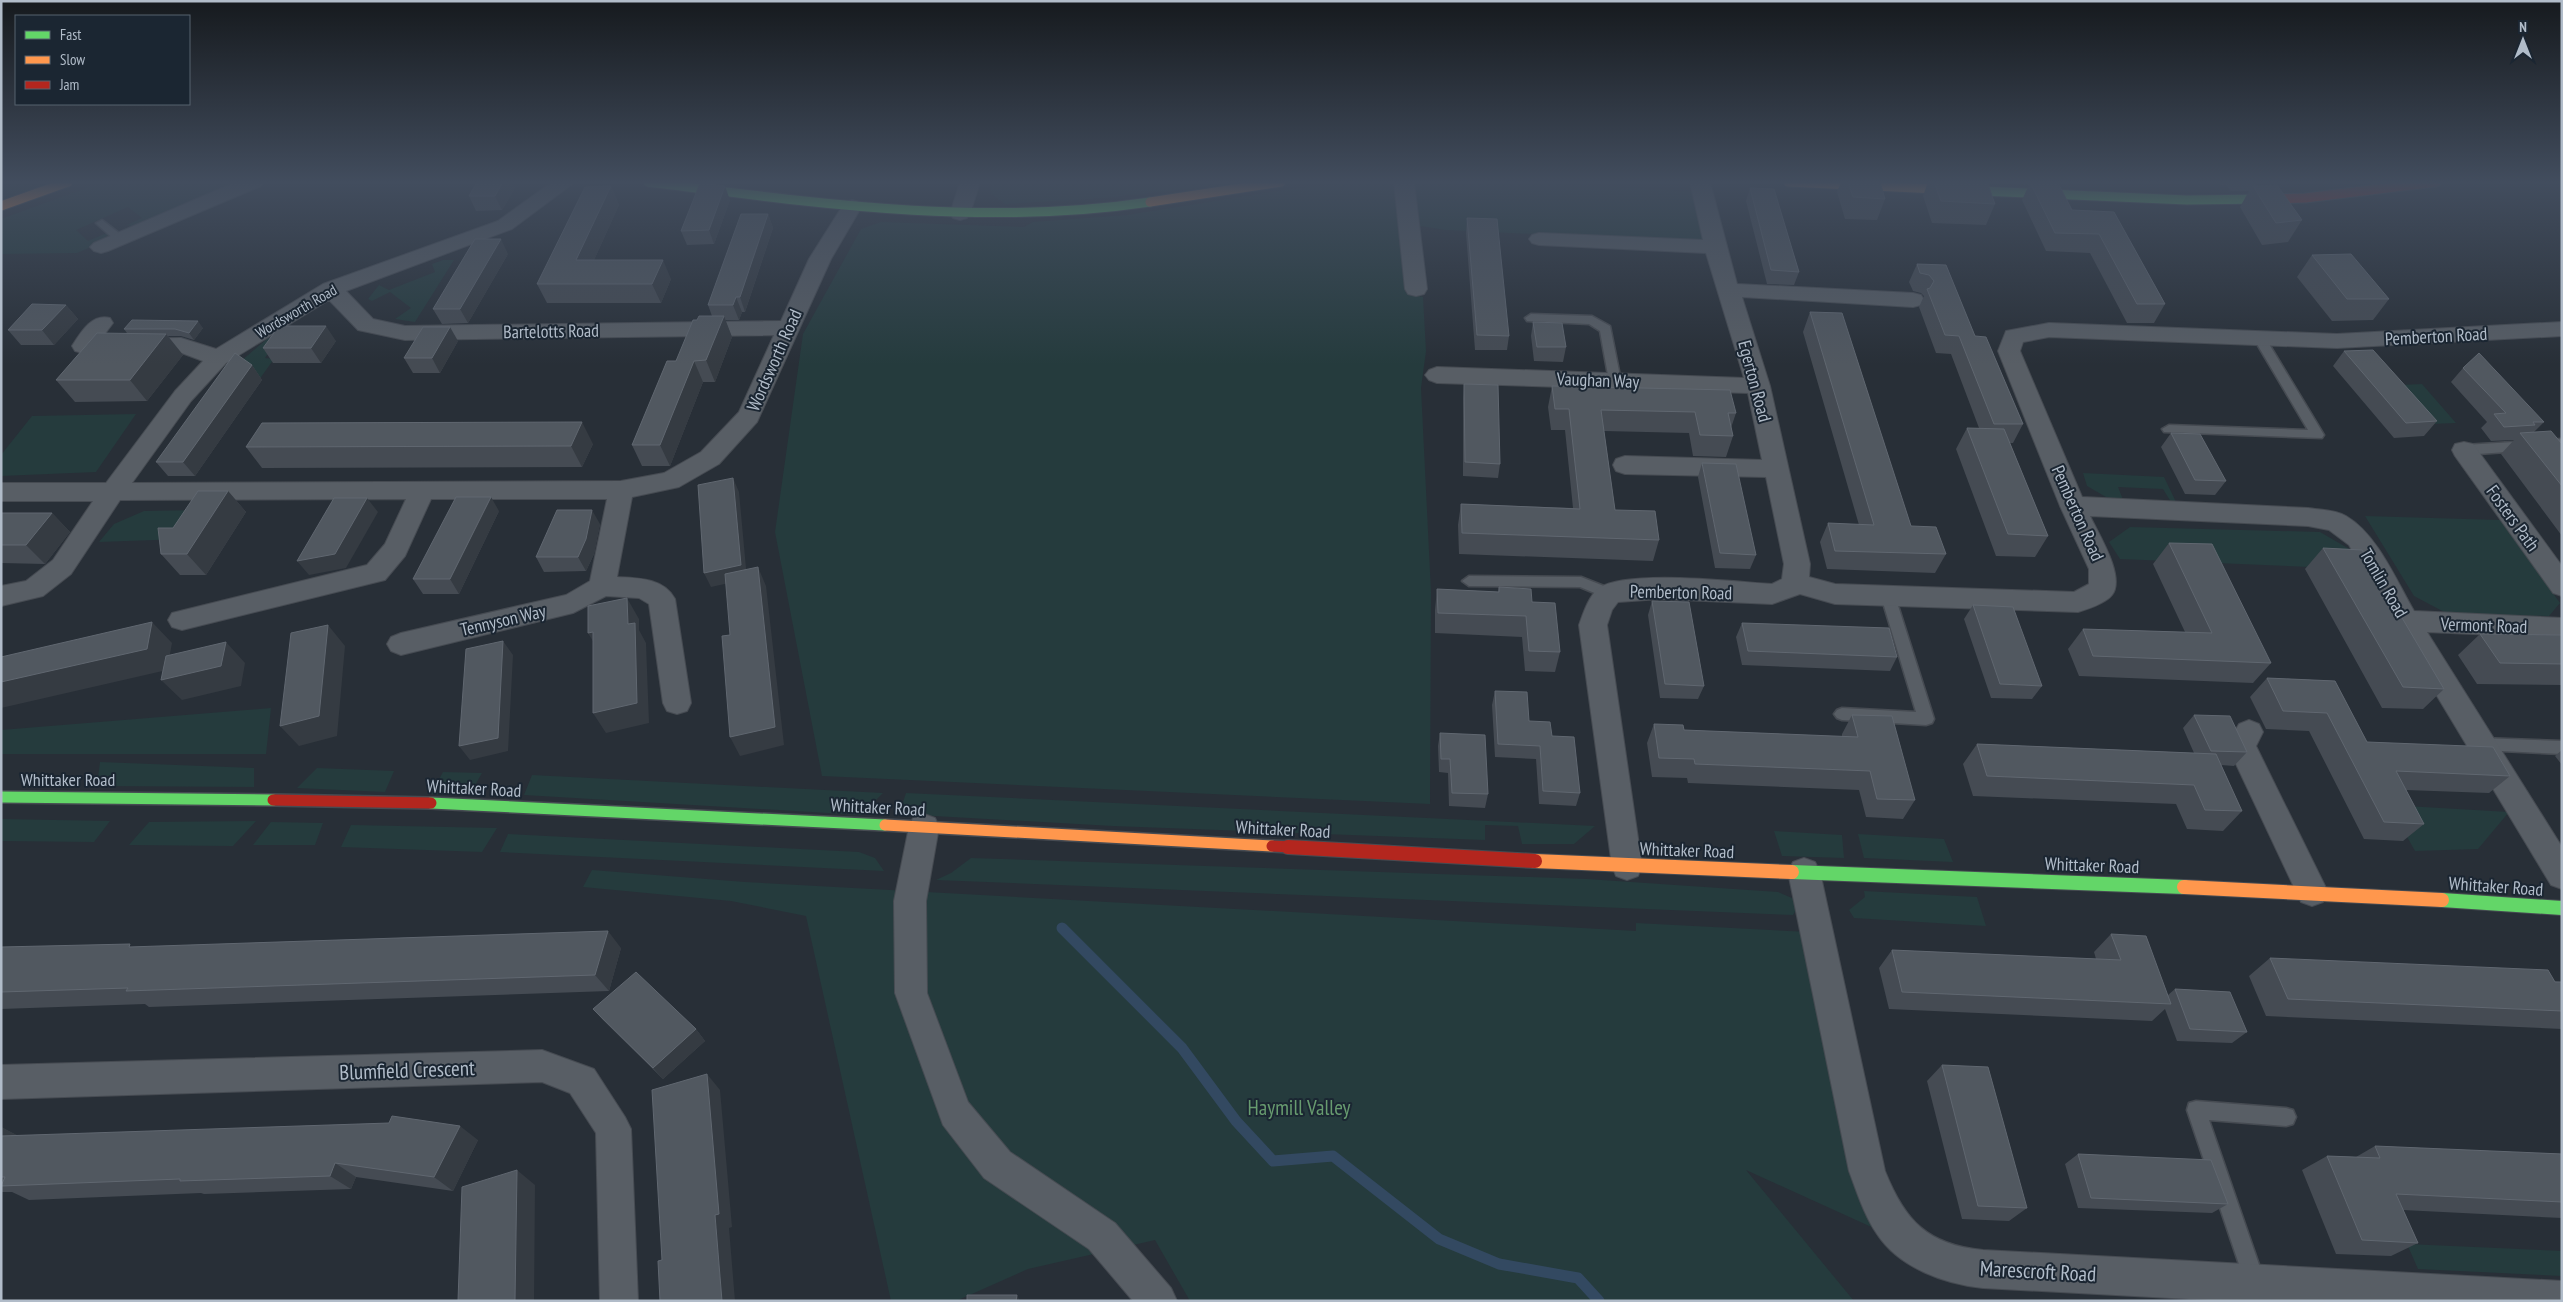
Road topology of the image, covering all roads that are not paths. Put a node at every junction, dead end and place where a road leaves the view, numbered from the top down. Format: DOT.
graph roads {
  1 [pos="111,243"];
  2 [pos="457,243"];
  3 [pos="830,243"];
  4 [pos="1411,243"];
  5 [pos="1622,243"];
  6 [pos="1714,243"];
  7 [pos="101,247"];
  8 [pos="1715,247"];
  9 [pos="1416,288"];
  10 [pos="331,289"];
  11 [pos="1729,290"];
  12 [pos="1913,300"];
  13 [pos="1531,318"];
  14 [pos="102,323"];
  15 [pos="787,328"];
  16 [pos="2562,329"];
  17 [pos="2260,340"];
  18 [pos="218,358"];
  19 [pos="1437,375"];
  20 [pos="1615,381"];
  21 [pos="1758,386"];
  22 [pos="2169,430"];
  23 [pos="2562,443"];
  24 [pos="2464,450"];
  25 [pos="1625,465"];
  26 [pos="1776,469"];
  27 [pos="423,490"];
  28 [pos="621,490"];
  29 [pos="113,491"];
  30 [pos="1,492"];
  31 [pos="2073,506"];
  32 [pos="1469,581"];
  33 [pos="1795,583"];
  34 [pos="602,586"];
  35 [pos="2562,586"];
  36 [pos="1609,594"];
  37 [pos="1,596"];
  38 [pos="1888,596"];
  39 [pos="182,620"];
  40 [pos="2406,621"];
  41 [pos="2562,628"];
  42 [pos="401,644"];
  43 [pos="677,703"];
  44 [pos="1842,714"];
  45 [pos="2249,732"];
  46 [pos="2482,744"];
  47 [pos="2562,748"];
  48 [pos="1,797"];
  49 [pos="924,827"];
  50 [pos="1627,866"];
  51 [pos="1804,872"];
  52 [pos="2562,874"];
  53 [pos="2312,892"];
  54 [pos="2562,908"];
  55 [pos="1,1082"];
  56 [pos="2286,1117"];
  57 [pos="2255,1282"];
  58 [pos="2463,1298"];
  59 [pos="2562,1300"];
  60 [pos="619,1301"];
  61 [pos="1158,1301"];
  1 -- 7 [label="street"];
  2 -- 10 [label="street, Wordsworth Road"];
  3 -- 15 [label="street, Wordsworth Road"];
  4 -- 9 [label="street"];
  5 -- 8 [label="street"];
  6 -- 8 [label="street, Egerton Road"];
  8 -- 11 [label="street, Egerton Road"];
  10 -- 15 [label="street, Bartelotts Road"];
  10 -- 18 [label="street, Wordsworth Road"];
  11 -- 12 [label="street"];
  11 -- 21 [label="street, Egerton Road"];
  13 -- 20 [label="lane"];
  14 -- 18 [label="street"];
  15 -- 28 [label="street, Wordsworth Road"];
  16 -- 17 [label="street, Pemberton Road"];
  17 -- 22 [label="lane"];
  17 -- 31 [label="street, Pemberton Road"];
  18 -- 29 [label="street, Wordsworth Road"];
  19 -- 20 [label="street, Vaughan Way"];
  20 -- 21 [label="street, Vaughan Way"];
  21 -- 26 [label="street, Egerton Road"];
  23 -- 24 [label="lane"];
  24 -- 35 [label="street, Fosters Path"];
  25 -- 26 [label="street"];
  26 -- 33 [label="street, Egerton Road"];
  27 -- 28 [label="street, Wordsworth Road"];
  27 -- 29 [label="street, Wordsworth Road"];
  27 -- 39 [label="street"];
  28 -- 34 [label="street"];
  29 -- 30 [label="street, Wordsworth Road"];
  29 -- 37 [label="street, Wordsworth Road"];
  31 -- 38 [label="street, Pemberton Road"];
  31 -- 40 [label="street, Tomlin Road"];
  32 -- 36 [label="lane"];
  33 -- 36 [label="street, Pemberton Road"];
  33 -- 38 [label="street, Pemberton Road"];
  34 -- 42 [label="street, Tennyson Way"];
  34 -- 43 [label="street"];
  36 -- 50 [label="street, Pemberton Road"];
  38 -- 44 [label="lane"];
  40 -- 41 [label="street, Vermont Road"];
  40 -- 46 [label="street, Tomlin Road"];
  45 -- 53 [label="street"];
  46 -- 47 [label="lane"];
  46 -- 52 [label="street, Tomlin Road"];
  48 -- 49 [label="street, Whittaker Road"];
  49 -- 50 [label="street, Whittaker Road"];
  49 -- 61 [label="street"];
  50 -- 51 [label="street, Whittaker Road"];
  51 -- 53 [label="street, Whittaker Road"];
  51 -- 57 [label="street, Marescroft Road"];
  53 -- 54 [label="street, Whittaker Road"];
  55 -- 60 [label="street, Blumfield Crescent"];
  56 -- 57 [label="lane"];
  57 -- 58 [label="street, Marescroft Road"];
  58 -- 59 [label="street, Marescroft Road"];
}
